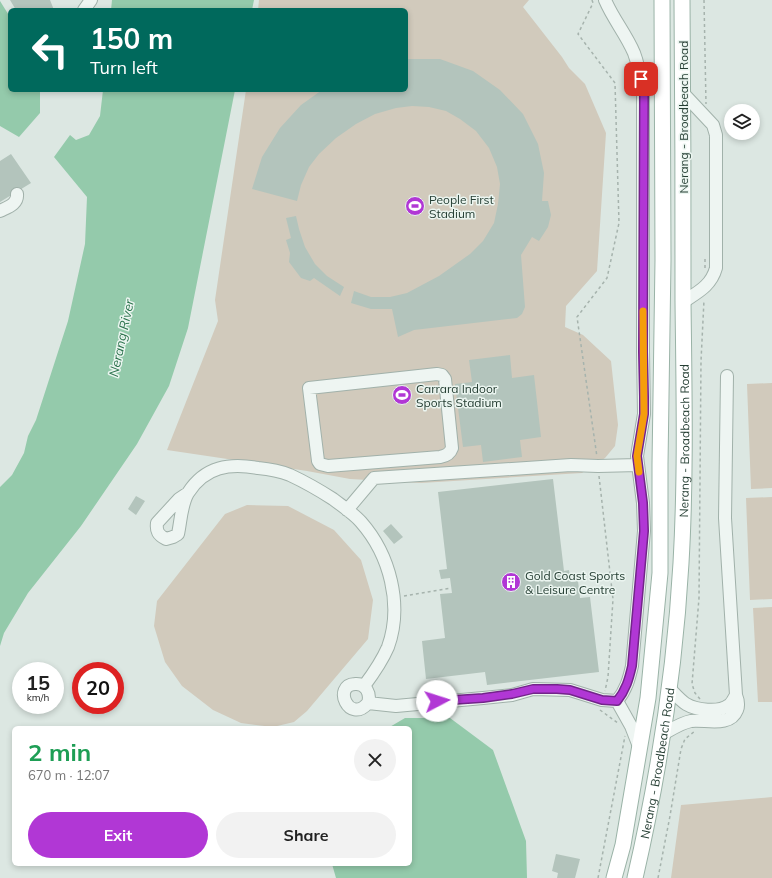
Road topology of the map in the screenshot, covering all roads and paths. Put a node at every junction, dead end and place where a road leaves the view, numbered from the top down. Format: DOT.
graph roads {
  1 [pos="592,0"];
  2 [pos="605,0"];
  3 [pos="662,0"];
  4 [pos="682,0"];
  5 [pos="704,0"];
  6 [pos="683,93"];
  7 [pos="706,116"];
  8 [pos="17,194"];
  9 [pos="0,211"];
  10 [pos="705,255"];
  11 [pos="704,270"];
  12 [pos="704,288"];
  13 [pos="683,302"];
  14 [pos="727,376"];
  15 [pos="373,462"];
  16 [pos="638,465"];
  17 [pos="598,466"];
  18 [pos="374,478"];
  19 [pos="188,493"];
  20 [pos="347,510"];
  21 [pos="451,588"];
  22 [pos="393,598"];
  23 [pos="364,686"];
  24 [pos="670,689"];
  25 [pos="736,695"];
  26 [pos="602,700"];
  27 [pos="702,700"];
  28 [pos="617,701"];
  29 [pos="368,703"];
  30 [pos="622,726"];
  31 [pos="697,730"];
  32 [pos="623,731"];
  33 [pos="663,734"];
  34 [pos="640,749"];
  35 [pos="598,878"];
  36 [pos="614,878"];
  37 [pos="635,878"];
  38 [pos="658,878"];
  1 -- 17 [label="path"];
  2 -- 16 [label="street"];
  3 -- 34 [label="main road, Nerang - Broadbeach Road"];
  4 -- 6 [label="main road, Nerang - Broadbeach Road"];
  5 -- 7 [label="path"];
  6 -- 7 [label="street"];
  6 -- 13 [label="main road, Nerang - Broadbeach Road"];
  7 -- 12 [label="street"];
  8 -- 9 [label="street"];
  10 -- 11 [label="path"];
  12 -- 13 [label="street"];
  12 -- 27 [label="path"];
  13 -- 24 [label="main road, Nerang - Broadbeach Road"];
  14 -- 25 [label="street"];
  15 -- 15 [label="street"];
  15 -- 18 [label="street"];
  16 -- 17 [label="street"];
  16 -- 28 [label="street"];
  17 -- 18 [label="street"];
  17 -- 26 [label="path"];
  18 -- 20 [label="street"];
  19 -- 20 [label="street"];
  20 -- 22 [label="street"];
  21 -- 22 [label="path"];
  22 -- 23 [label="street"];
  23 -- 29 [label="street"];
  23 -- 29 [label="street"];
  24 -- 25 [label="street"];
  24 -- 33 [label="main road, Nerang - Broadbeach Road"];
  25 -- 33 [label="street"];
  26 -- 28 [label="street"];
  26 -- 29 [label="street"];
  26 -- 30 [label="path"];
  28 -- 34 [label="street"];
  31 -- 38 [label="path"];
  32 -- 35 [label="path"];
  33 -- 37 [label="main road, Nerang - Broadbeach Road"];
  34 -- 36 [label="main road, Nerang - Broadbeach Road"];
}
